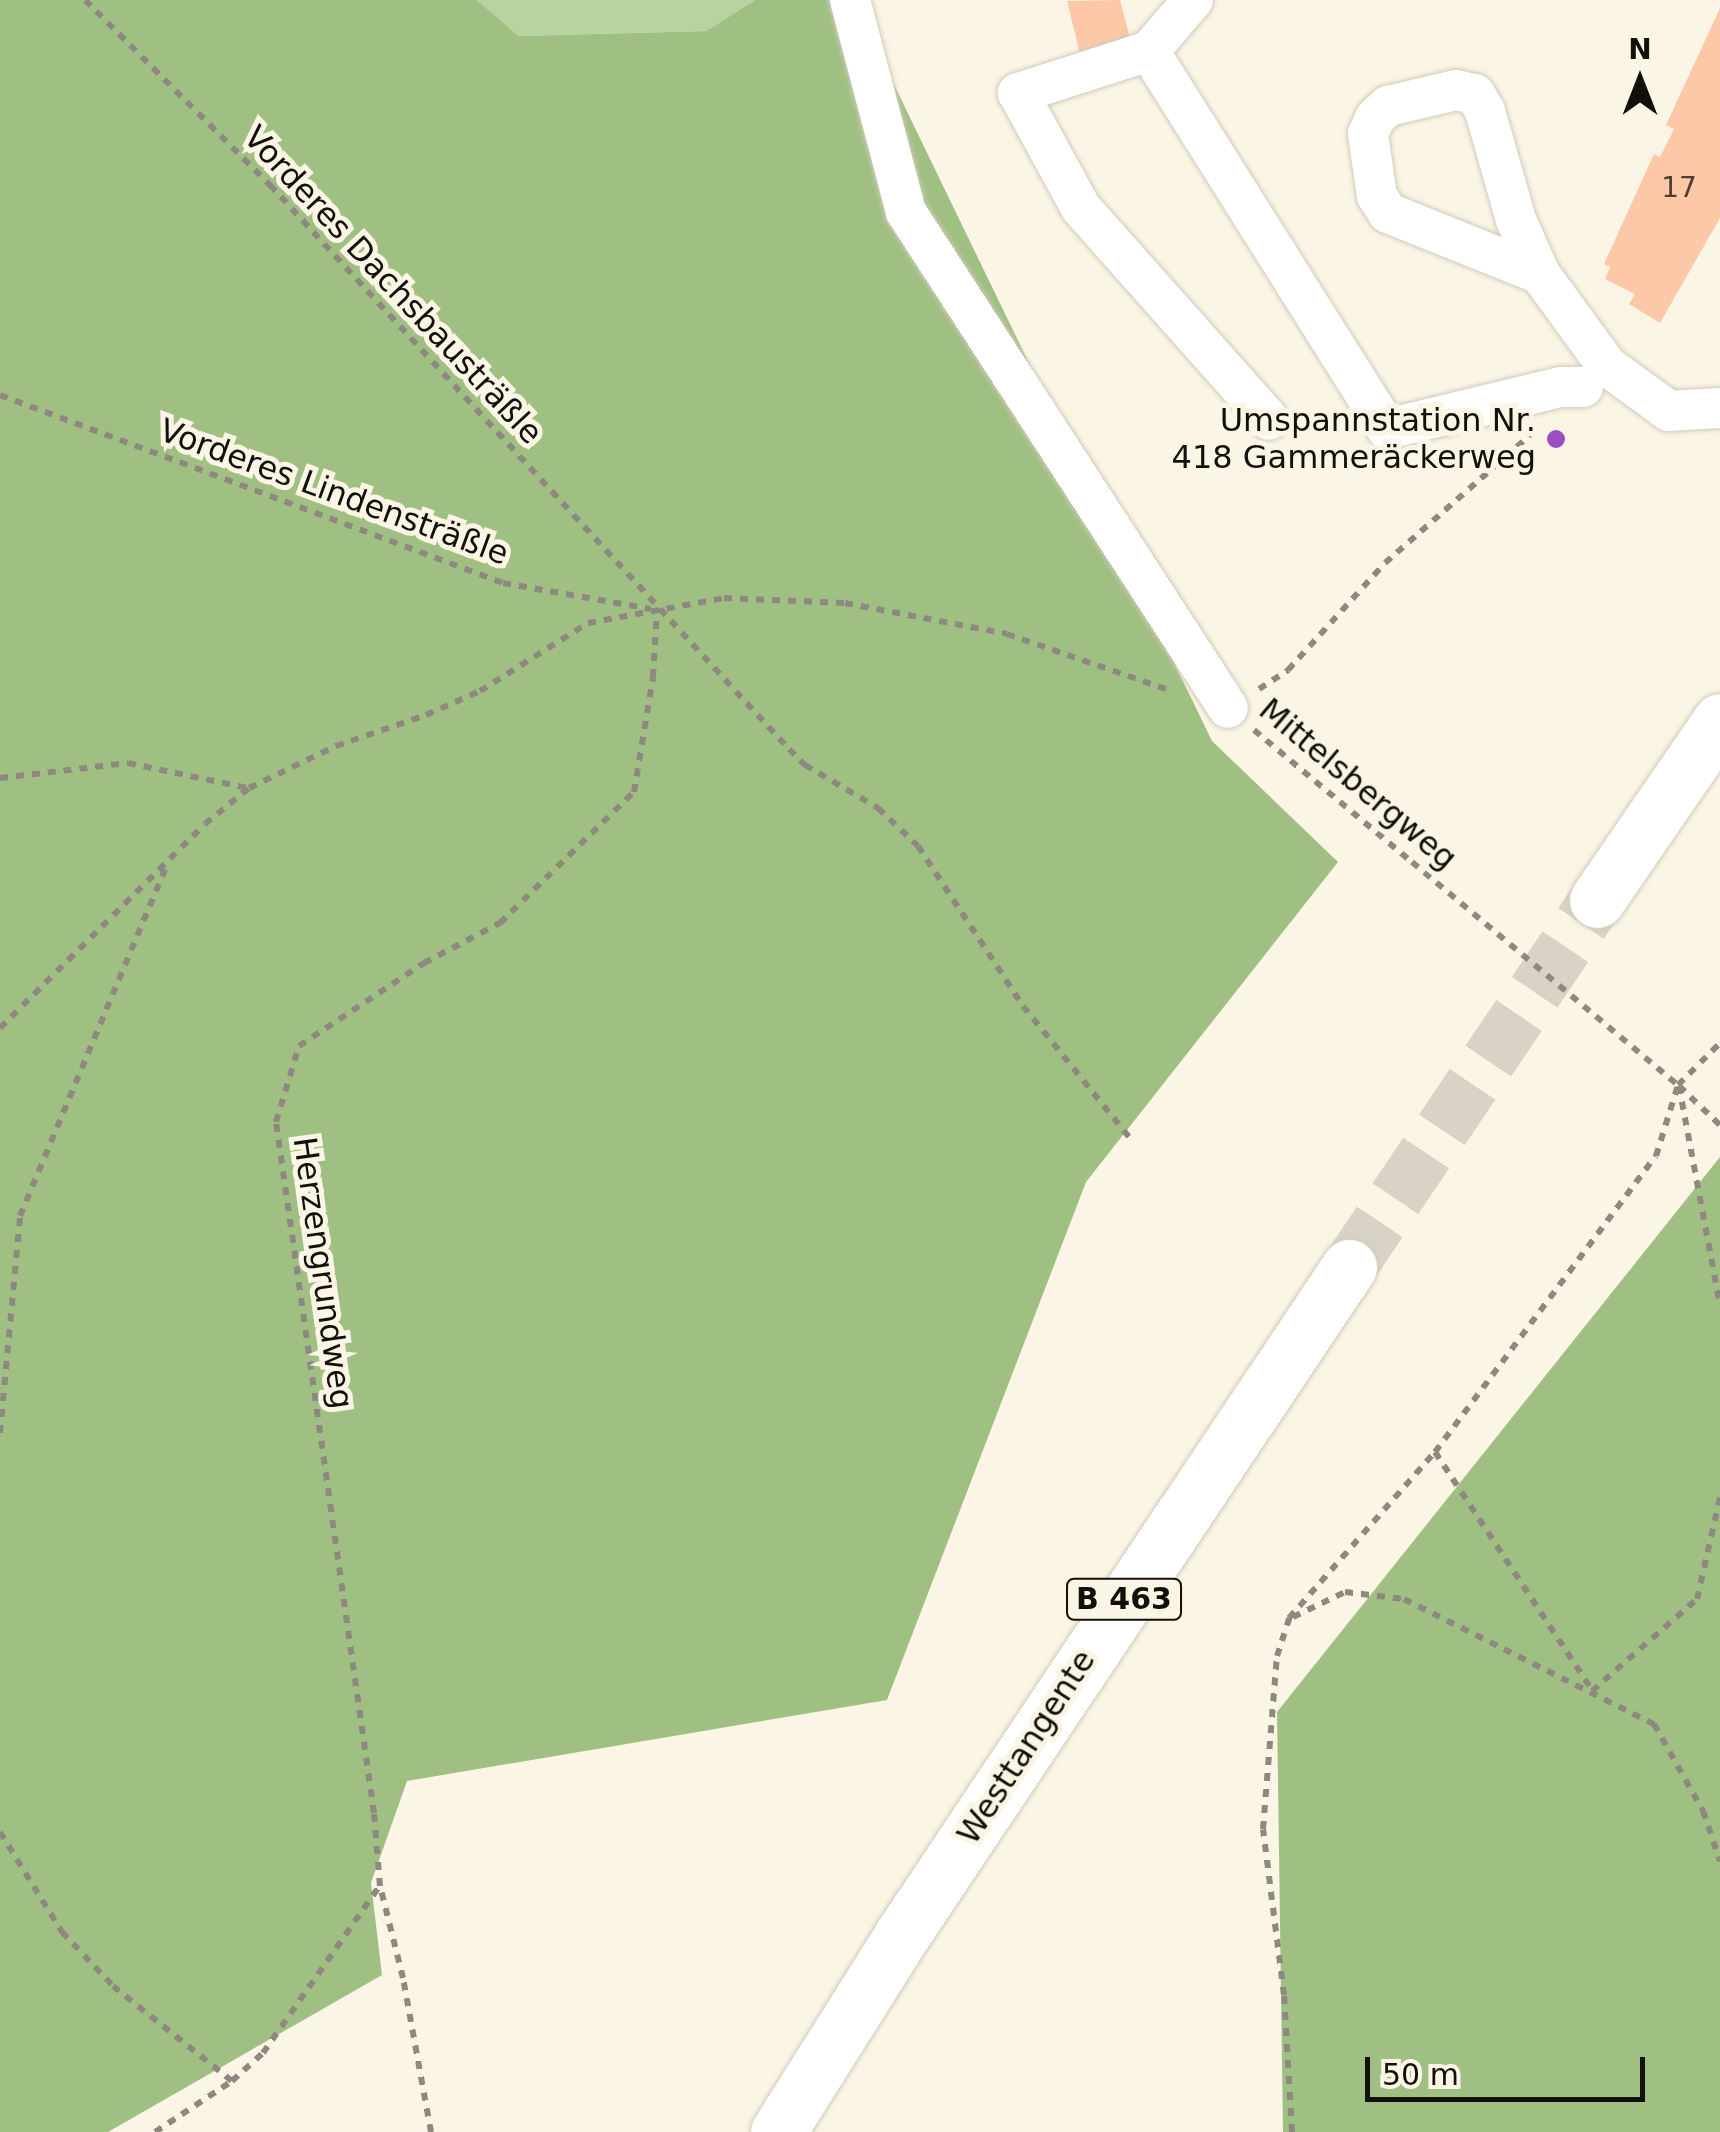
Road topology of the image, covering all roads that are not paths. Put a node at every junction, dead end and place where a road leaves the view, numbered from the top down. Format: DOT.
graph roads {
  1 [pos="850,0"];
  2 [pos="1193,0"];
  3 [pos="1149,51"];
  4 [pos="1540,274"];
  5 [pos="1595,376"];
  6 [pos="1720,408"];
  7 [pos="1269,420"];
  8 [pos="1228,708"];
  9 [pos="1720,721"];
  10 [pos="1597,900"];
  11 [pos="1349,1266"];
  12 [pos="778,2132"];
  1 -- 8 [label="street"];
  2 -- 3 [label="street"];
  3 -- 5 [label="street"];
  3 -- 7 [label="street"];
  4 -- 4 [label="street"];
  4 -- 5 [label="street"];
  5 -- 6 [label="street"];
  9 -- 10 [label="highway"];
  11 -- 12 [label="highway, Westtangente / B 463"];
}
